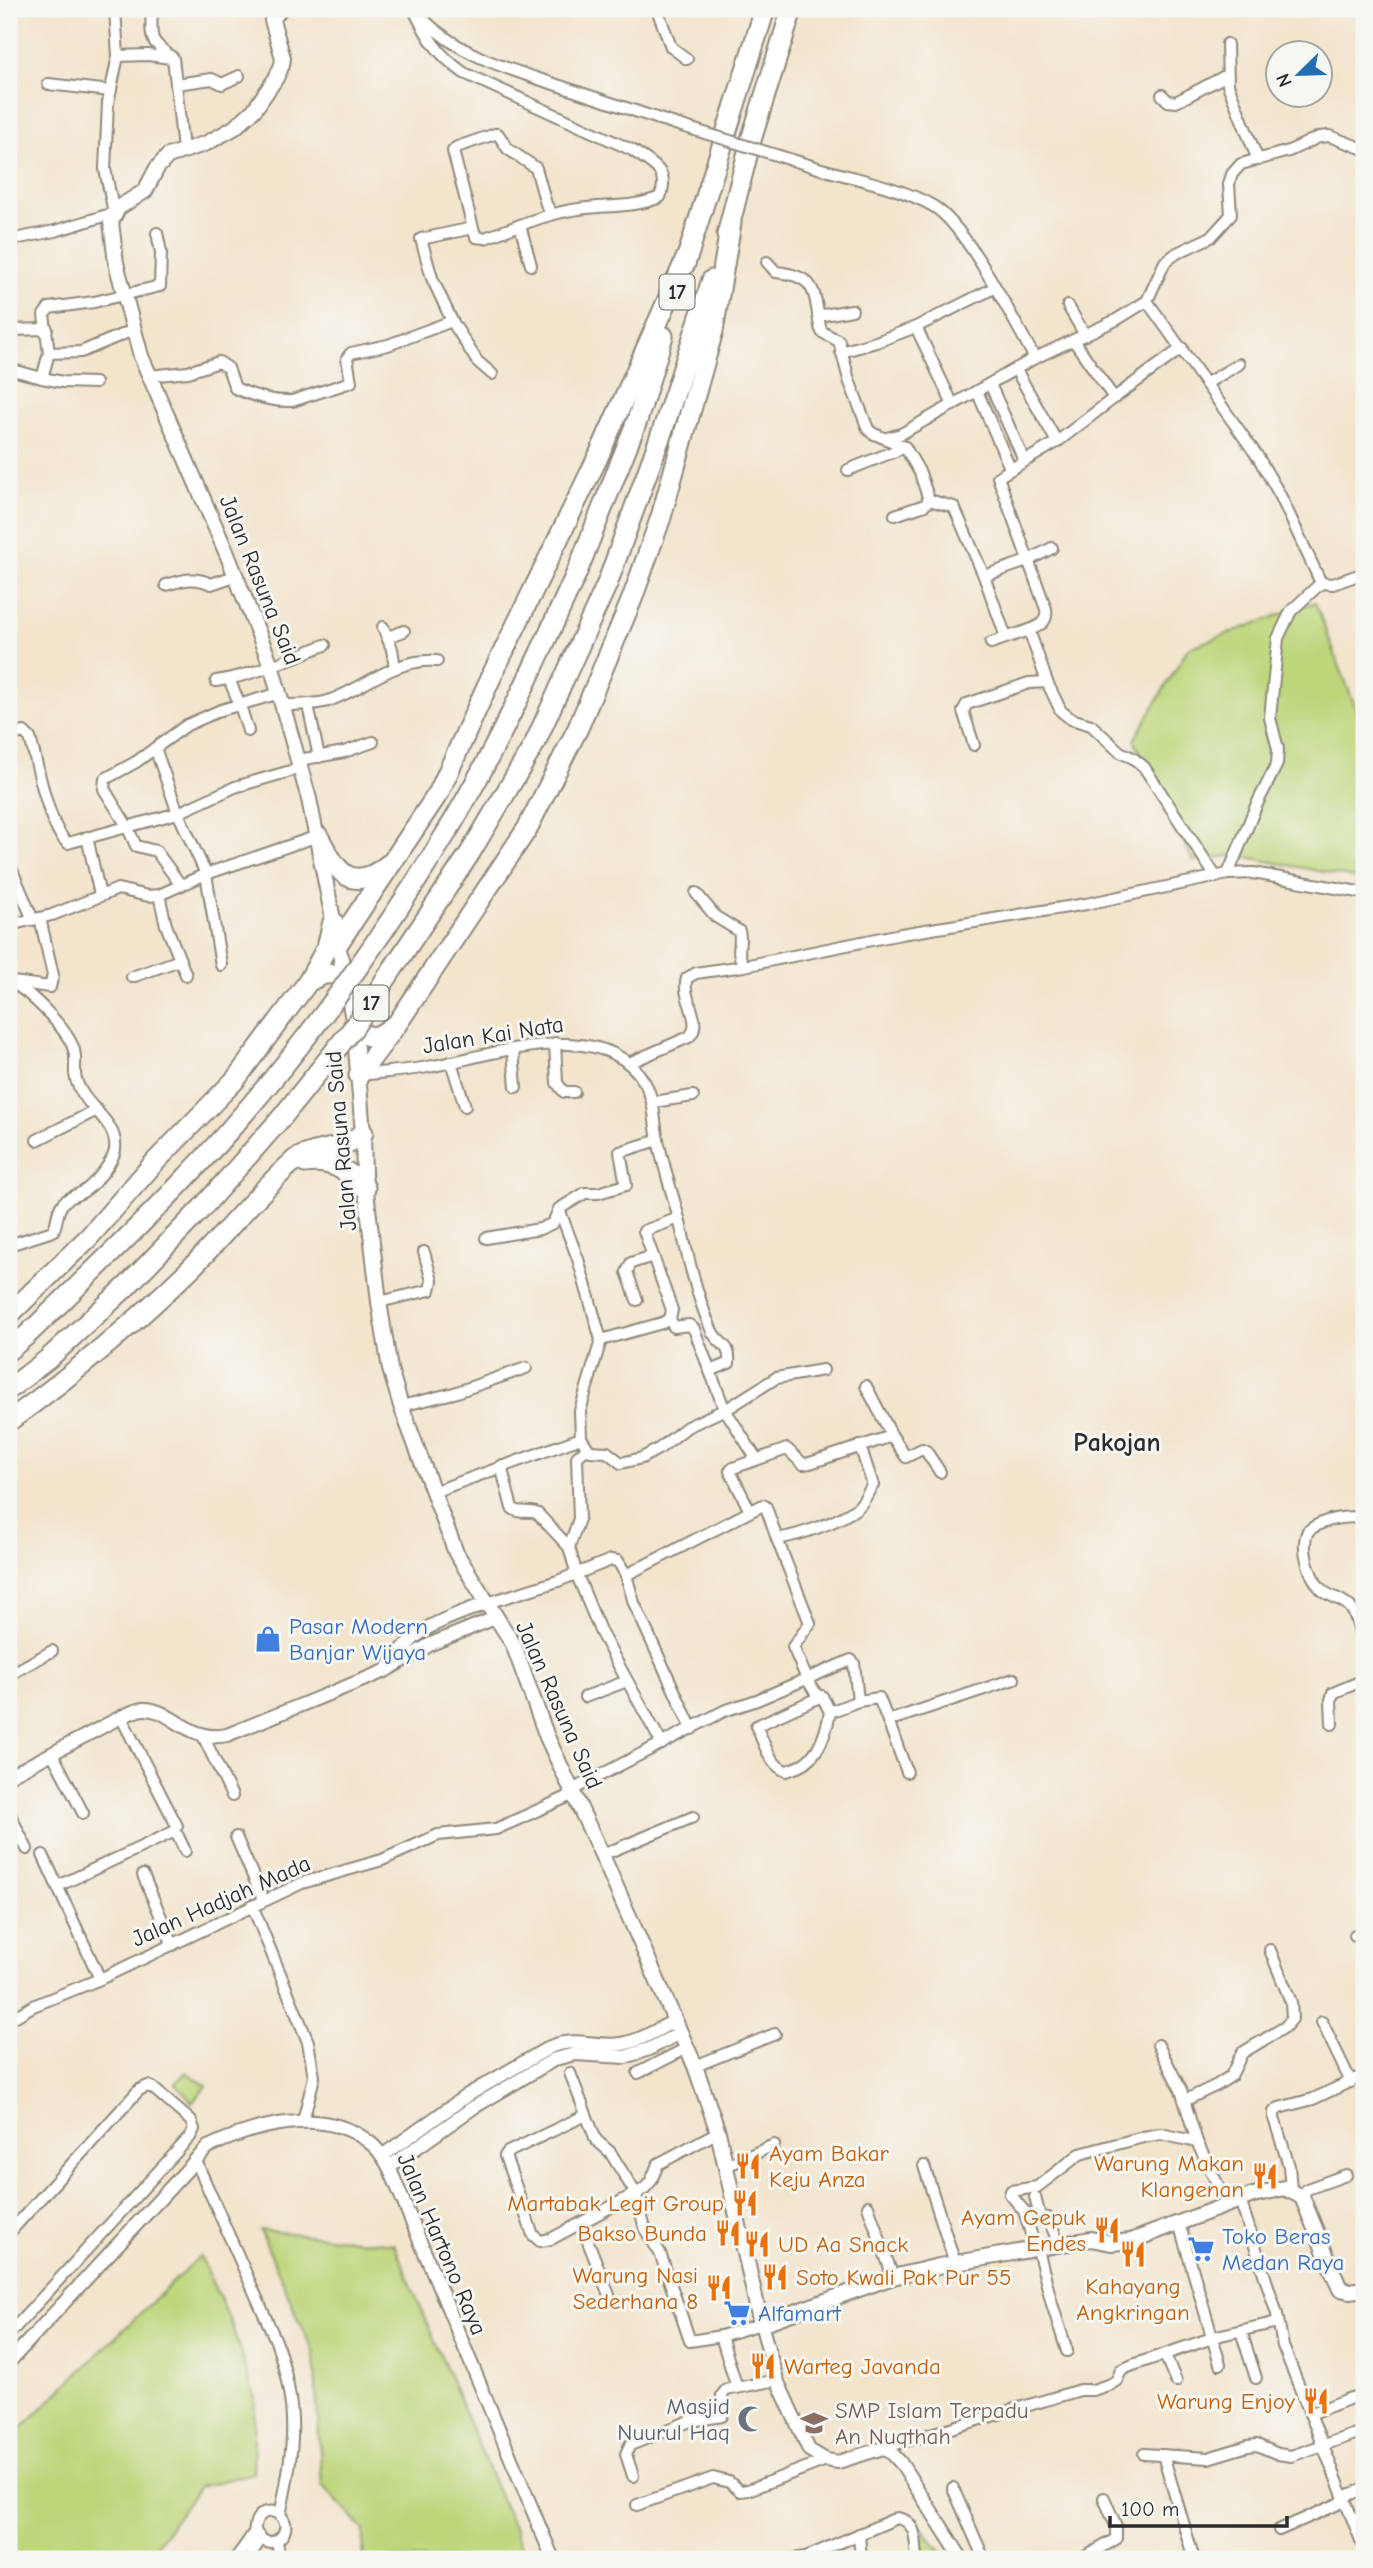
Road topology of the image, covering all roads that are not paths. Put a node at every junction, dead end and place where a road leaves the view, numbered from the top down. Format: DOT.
graph roads {
  1 [pos="115,9"];
  2 [pos="152,9"];
  3 [pos="280,9"];
  4 [pos="413,9"];
  5 [pos="657,9"];
  6 [pos="765,9"];
  7 [pos="792,9"];
  8 [pos="1227,44"];
  9 [pos="118,57"];
  10 [pos="173,58"];
  11 [pos="687,59"];
  12 [pos="1227,75"];
  13 [pos="239,76"];
  14 [pos="48,84"];
  15 [pos="176,84"];
  16 [pos="111,91"];
  17 [pos="1162,94"];
  18 [pos="1364,149"];
  19 [pos="183,150"];
  20 [pos="1258,160"];
  21 [pos="114,213"];
  22 [pos="552,214"];
  23 [pos="732,223"];
  24 [pos="520,225"];
  25 [pos="473,228"];
  26 [pos="157,233"];
  27 [pos="9,240"];
  28 [pos="689,252"];
  29 [pos="767,262"];
  30 [pos="531,265"];
  31 [pos="994,288"];
  32 [pos="124,294"];
  33 [pos="1147,301"];
  34 [pos="1068,306"];
  35 [pos="852,310"];
  36 [pos="818,316"];
  37 [pos="452,321"];
  38 [pos="916,327"];
  39 [pos="47,329"];
  40 [pos="9,330"];
  41 [pos="133,330"];
  42 [pos="1085,335"];
  43 [pos="1074,341"];
  44 [pos="1182,348"];
  45 [pos="841,352"];
  46 [pos="49,353"];
  47 [pos="1035,358"];
  48 [pos="1240,363"];
  49 [pos="9,369"];
  50 [pos="1016,370"];
  51 [pos="492,374"];
  52 [pos="149,376"];
  53 [pos="42,378"];
  54 [pos="96,383"];
  55 [pos="1208,383"];
  56 [pos="990,384"];
  57 [pos="977,391"];
  58 [pos="1114,398"];
  59 [pos="953,405"];
  60 [pos="887,438"];
  61 [pos="1057,442"];
  62 [pos="905,447"];
  63 [pos="1024,460"];
  64 [pos="1010,468"];
  65 [pos="848,470"];
  66 [pos="929,500"];
  67 [pos="895,515"];
  68 [pos="1052,548"];
  69 [pos="1027,561"];
  70 [pos="1364,573"];
  71 [pos="235,576"];
  72 [pos="984,576"];
  73 [pos="1321,583"];
  74 [pos="166,585"];
  75 [pos="1029,630"];
  76 [pos="404,631"];
  77 [pos="1006,637"];
  78 [pos="991,643"];
  79 [pos="325,645"];
  80 [pos="437,661"];
  81 [pos="271,665"];
  82 [pos="395,667"];
  83 [pos="229,679"];
  84 [pos="216,681"];
  85 [pos="1047,682"];
  86 [pos="282,699"];
  87 [pos="240,705"];
  88 [pos="308,705"];
  89 [pos="248,731"];
  90 [pos="9,736"];
  91 [pos="373,742"];
  92 [pos="974,745"];
  93 [pos="155,748"];
  94 [pos="319,757"];
  95 [pos="300,764"];
  96 [pos="178,813"];
  97 [pos="127,826"];
  98 [pos="318,836"];
  99 [pos="87,837"];
  100 [pos="396,858"];
  101 [pos="9,863"];
  102 [pos="206,874"];
  103 [pos="1228,874"];
  104 [pos="1216,877"];
  105 [pos="180,884"];
  106 [pos="696,893"];
  107 [pos="1364,893"];
  108 [pos="159,894"];
  109 [pos="100,895"];
  110 [pos="37,919"];
  111 [pos="333,922"];
  112 [pos="9,925"];
  113 [pos="337,945"];
  114 [pos="180,960"];
  115 [pos="221,965"];
  116 [pos="744,966"];
  117 [pos="186,975"];
  118 [pos="132,977"];
  119 [pos="344,980"];
  120 [pos="11,982"];
  121 [pos="308,982"];
  122 [pos="354,1024"];
  123 [pos="397,1024"];
  124 [pos="555,1043"];
  125 [pos="513,1051"];
  126 [pos="452,1062"];
  127 [pos="629,1063"];
  128 [pos="359,1075"];
  129 [pos="516,1087"];
  130 [pos="574,1092"];
  131 [pos="693,1096"];
  132 [pos="653,1102"];
  133 [pos="465,1106"];
  134 [pos="97,1110"];
  135 [pos="363,1133"];
  136 [pos="37,1140"];
  137 [pos="658,1140"];
  138 [pos="282,1171"];
  139 [pos="365,1188"];
  140 [pos="559,1209"];
  141 [pos="679,1218"];
  142 [pos="486,1238"];
  143 [pos="9,1245"];
  144 [pos="424,1252"];
  145 [pos="653,1256"];
  146 [pos="637,1300"];
  147 [pos="379,1303"];
  148 [pos="9,1315"];
  149 [pos="670,1319"];
  150 [pos="601,1340"];
  151 [pos="9,1350"];
  152 [pos="526,1368"];
  153 [pos="823,1370"];
  154 [pos="710,1371"];
  155 [pos="866,1387"];
  156 [pos="9,1389"];
  157 [pos="401,1406"];
  158 [pos="724,1408"];
  159 [pos="9,1420"];
  160 [pos="892,1436"];
  161 [pos="584,1443"];
  162 [pos="860,1446"];
  163 [pos="756,1458"];
  164 [pos="501,1466"];
  165 [pos="940,1472"];
  166 [pos="433,1492"];
  167 [pos="750,1511"];
  168 [pos="1364,1518"];
  169 [pos="777,1539"];
  170 [pos="569,1547"];
  171 [pos="577,1575"];
  172 [pos="625,1575"];
  173 [pos="486,1603"];
  174 [pos="495,1618"];
  175 [pos="442,1621"];
  176 [pos="449,1635"];
  177 [pos="1364,1650"];
  178 [pos="52,1651"];
  179 [pos="385,1671"];
  180 [pos="9,1675"];
  181 [pos="807,1679"];
  182 [pos="1014,1679"];
  183 [pos="1364,1680"];
  184 [pos="627,1681"];
  185 [pos="585,1697"];
  186 [pos="818,1698"];
  187 [pos="858,1701"];
  188 [pos="830,1712"];
  189 [pos="121,1717"];
  190 [pos="888,1721"];
  191 [pos="1332,1724"];
  192 [pos="692,1729"];
  193 [pos="203,1736"];
  194 [pos="662,1744"];
  195 [pos="52,1753"];
  196 [pos="907,1772"];
  197 [pos="9,1776"];
  198 [pos="573,1792"];
  199 [pos="232,1796"];
  200 [pos="83,1812"];
  201 [pos="9,1813"];
  202 [pos="693,1817"];
  203 [pos="177,1826"];
  204 [pos="236,1837"];
  205 [pos="27,1849"];
  206 [pos="184,1851"];
  207 [pos="43,1855"];
  208 [pos="602,1855"];
  209 [pos="143,1875"];
  210 [pos="58,1886"];
  211 [pos="263,1899"];
  212 [pos="252,1905"];
  213 [pos="173,1945"];
  214 [pos="1270,1950"];
  215 [pos="100,1979"];
  216 [pos="9,2021"];
  217 [pos="1322,2022"];
  218 [pos="677,2027"];
  219 [pos="775,2034"];
  220 [pos="1158,2045"];
  221 [pos="687,2048"];
  222 [pos="695,2066"];
  223 [pos="570,2073"];
  224 [pos="638,2073"];
  225 [pos="1364,2075"];
  226 [pos="1351,2082"];
  227 [pos="1186,2100"];
  228 [pos="586,2115"];
  229 [pos="303,2122"];
  230 [pos="718,2132"];
  231 [pos="1198,2142"];
  232 [pos="774,2145"];
  233 [pos="195,2159"];
  234 [pos="386,2162"];
  235 [pos="726,2166"];
  236 [pos="924,2166"];
  237 [pos="1346,2175"];
  238 [pos="636,2194"];
  239 [pos="1296,2194"];
  240 [pos="1035,2197"];
  241 [pos="1234,2202"];
  242 [pos="868,2206"];
  243 [pos="1179,2222"];
  244 [pos="581,2224"];
  245 [pos="9,2233"];
  246 [pos="1060,2246"];
  247 [pos="1037,2250"];
  248 [pos="955,2263"];
  249 [pos="893,2277"];
  250 [pos="1364,2289"];
  251 [pos="609,2295"];
  252 [pos="1278,2318"];
  253 [pos="761,2324"];
  254 [pos="1241,2331"];
  255 [pos="9,2334"];
  256 [pos="722,2336"];
  257 [pos="1211,2338"];
  258 [pos="1067,2351"];
  259 [pos="1165,2355"];
  260 [pos="9,2362"];
  261 [pos="1220,2364"];
  262 [pos="1256,2378"];
  263 [pos="777,2380"];
  264 [pos="1176,2381"];
  265 [pos="737,2388"];
  266 [pos="1351,2398"];
  267 [pos="1310,2414"];
  268 [pos="1364,2431"];
  269 [pos="1322,2445"];
  270 [pos="883,2448"];
  271 [pos="1144,2454"];
  272 [pos="1163,2455"];
  273 [pos="826,2460"];
  274 [pos="633,2476"];
  275 [pos="953,2488"];
  276 [pos="1364,2489"];
  277 [pos="1104,2498"];
  278 [pos="1344,2499"];
  279 [pos="638,2505"];
  280 [pos="280,2515"];
  281 [pos="1279,2530"];
  282 [pos="859,2534"];
  283 [pos="258,2535"];
  284 [pos="277,2541"];
  285 [pos="1364,2544"];
  286 [pos="802,2558"];
  287 [pos="235,2559"];
  288 [pos="248,2559"];
  289 [pos="280,2559"];
  290 [pos="553,2559"];
  291 [pos="861,2559"];
  292 [pos="917,2559"];
  293 [pos="962,2559"];
  294 [pos="984,2559"];
  295 [pos="1082,2559"];
  296 [pos="1194,2559"];
  1 -- 9 [label="street"];
  2 -- 10 [label="street"];
  3 -- 19 [label="main road"];
  4 -- 22 [label="street"];
  4 -- 31 [label="street, bridge"];
  5 -- 11 [label="street"];
  6 -- 28 [label="highway, 17"];
  7 -- 23 [label="highway, 17"];
  8 -- 12 [label="street"];
  9 -- 10 [label="street"];
  9 -- 16 [label="street"];
  10 -- 15 [label="street"];
  12 -- 17 [label="street"];
  12 -- 20 [label="street"];
  13 -- 15 [label="street"];
  14 -- 16 [label="street"];
  15 -- 19 [label="street"];
  16 -- 21 [label="street"];
  18 -- 20 [label="street"];
  19 -- 21 [label="main road"];
  20 -- 33 [label="street"];
  21 -- 27 [label="street"];
  21 -- 32 [label="main road, Jalan Rasuna Said"];
  22 -- 24 [label="street"];
  22 -- 25 [label="street"];
  23 -- 123 [label="highway"];
  23 -- 156 [label="highway, 17, bridge"];
  24 -- 25 [label="street"];
  24 -- 30 [label="street"];
  25 -- 37 [label="street"];
  26 -- 32 [label="street"];
  28 -- 100 [label="highway"];
  28 -- 151 [label="highway, 17, bridge"];
  29 -- 36 [label="street"];
  31 -- 38 [label="street"];
  31 -- 47 [label="street"];
  32 -- 39 [label="street"];
  32 -- 41 [label="main road, Jalan Rasuna Said"];
  33 -- 42 [label="street"];
  33 -- 44 [label="street"];
  34 -- 42 [label="street"];
  35 -- 36 [label="street"];
  36 -- 45 [label="street"];
  37 -- 51 [label="street"];
  37 -- 52 [label="street"];
  38 -- 45 [label="street"];
  38 -- 59 [label="street"];
  39 -- 40 [label="street"];
  39 -- 46 [label="street"];
  41 -- 46 [label="street"];
  41 -- 52 [label="main road, Jalan Rasuna Said"];
  42 -- 43 [label="street"];
  43 -- 47 [label="street"];
  43 -- 58 [label="street"];
  44 -- 55 [label="street"];
  44 -- 58 [label="street"];
  45 -- 60 [label="street"];
  46 -- 53 [label="street"];
  47 -- 50 [label="street"];
  48 -- 55 [label="street"];
  49 -- 53 [label="street"];
  50 -- 56 [label="street"];
  50 -- 61 [label="street"];
  52 -- 71 [label="main road, Jalan Rasuna Said"];
  53 -- 54 [label="street"];
  55 -- 73 [label="street"];
  56 -- 57 [label="street"];
  56 -- 63 [label="street"];
  57 -- 59 [label="street"];
  57 -- 64 [label="street"];
  58 -- 61 [label="street"];
  59 -- 60 [label="street"];
  60 -- 62 [label="street"];
  61 -- 63 [label="street"];
  62 -- 65 [label="street"];
  62 -- 66 [label="street"];
  63 -- 64 [label="street"];
  64 -- 69 [label="street"];
  66 -- 67 [label="street"];
  66 -- 72 [label="street"];
  68 -- 69 [label="street"];
  69 -- 72 [label="street"];
  69 -- 75 [label="street"];
  70 -- 73 [label="street"];
  71 -- 74 [label="street"];
  71 -- 81 [label="main road, Jalan Rasuna Said"];
  72 -- 77 [label="street"];
  73 -- 103 [label="street"];
  75 -- 77 [label="street"];
  75 -- 85 [label="street"];
  76 -- 82 [label="street"];
  77 -- 78 [label="street"];
  79 -- 81 [label="street"];
  80 -- 82 [label="street"];
  81 -- 83 [label="street"];
  81 -- 86 [label="main road, Jalan Rasuna Said"];
  82 -- 88 [label="street"];
  83 -- 84 [label="street"];
  83 -- 87 [label="street"];
  85 -- 92 [label="street"];
  85 -- 104 [label="street"];
  86 -- 87 [label="street"];
  86 -- 88 [label="street"];
  86 -- 95 [label="main road, Jalan Rasuna Said"];
  87 -- 89 [label="street"];
  87 -- 93 [label="street"];
  88 -- 94 [label="street"];
  90 -- 99 [label="street"];
  91 -- 94 [label="street"];
  93 -- 96 [label="street"];
  93 -- 97 [label="street"];
  94 -- 95 [label="street"];
  95 -- 96 [label="street"];
  95 -- 98 [label="main road, Jalan Rasuna Said"];
  96 -- 97 [label="street"];
  96 -- 102 [label="street"];
  97 -- 99 [label="street"];
  97 -- 105 [label="street"];
  98 -- 100 [label="highway"];
  98 -- 102 [label="street"];
  98 -- 111 [label="main road, Jalan Rasuna Said"];
  99 -- 109 [label="street"];
  100 -- 113 [label="highway"];
  101 -- 110 [label="street"];
  102 -- 105 [label="street"];
  102 -- 115 [label="street"];
  103 -- 104 [label="street"];
  103 -- 107 [label="street"];
  104 -- 116 [label="street"];
  105 -- 108 [label="street"];
  106 -- 116 [label="street"];
  108 -- 109 [label="street"];
  108 -- 114 [label="street"];
  109 -- 110 [label="street"];
  110 -- 112 [label="street"];
  110 -- 120 [label="street"];
  111 -- 113 [label="main road, Jalan Rasuna Said"];
  111 -- 121 [label="highway"];
  113 -- 119 [label="main road, Jalan Rasuna Said"];
  114 -- 117 [label="street"];
  114 -- 118 [label="street"];
  116 -- 127 [label="street"];
  119 -- 121 [label="highway"];
  119 -- 122 [label="main road, Jalan Rasuna Said"];
  120 -- 134 [label="street"];
  121 -- 148 [label="highway"];
  122 -- 123 [label="highway"];
  122 -- 128 [label="main road, Jalan Rasuna Said"];
  123 -- 128 [label="highway"];
  124 -- 125 [label="street, Jalan Kai Nata"];
  124 -- 127 [label="street, Jalan Kai Nata"];
  124 -- 130 [label="street"];
  125 -- 126 [label="street, Jalan Kai Nata"];
  125 -- 129 [label="street"];
  126 -- 128 [label="street, Jalan Kai Nata"];
  126 -- 133 [label="street"];
  127 -- 132 [label="street"];
  128 -- 135 [label="main road, Jalan Rasuna Said"];
  131 -- 132 [label="street"];
  132 -- 137 [label="street"];
  134 -- 136 [label="street"];
  134 -- 143 [label="street"];
  135 -- 138 [label="highway"];
  135 -- 139 [label="main road, Jalan Rasuna Said"];
  137 -- 140 [label="street"];
  137 -- 141 [label="street"];
  138 -- 139 [label="highway"];
  138 -- 159 [label="highway"];
  139 -- 147 [label="main road, Jalan Rasuna Said"];
  140 -- 142 [label="street"];
  140 -- 150 [label="street"];
  141 -- 145 [label="street"];
  141 -- 154 [label="street"];
  144 -- 147 [label="street"];
  145 -- 146 [label="street"];
  145 -- 149 [label="street"];
  147 -- 157 [label="main road, Jalan Rasuna Said"];
  149 -- 150 [label="street"];
  149 -- 154 [label="street"];
  150 -- 161 [label="street"];
  152 -- 157 [label="street"];
  153 -- 158 [label="street"];
  154 -- 158 [label="street"];
  155 -- 160 [label="street"];
  157 -- 166 [label="main road, Jalan Rasuna Said"];
  158 -- 161 [label="street"];
  158 -- 163 [label="street"];
  160 -- 162 [label="street"];
  160 -- 165 [label="street"];
  161 -- 164 [label="street"];
  161 -- 170 [label="street"];
  162 -- 163 [label="street"];
  162 -- 169 [label="street"];
  163 -- 167 [label="street"];
  164 -- 166 [label="street"];
  164 -- 170 [label="street"];
  166 -- 173 [label="main road, Jalan Rasuna Said"];
  167 -- 169 [label="street"];
  167 -- 172 [label="street"];
  168 -- 177 [label="street"];
  169 -- 181 [label="street"];
  170 -- 171 [label="street"];
  171 -- 172 [label="street"];
  171 -- 173 [label="street"];
  171 -- 184 [label="street"];
  172 -- 192 [label="street"];
  173 -- 174 [label="main road, Jalan Rasuna Said"];
  173 -- 175 [label="street"];
  174 -- 176 [label="street"];
  174 -- 198 [label="main road, Jalan Rasuna Said"];
  175 -- 176 [label="street"];
  175 -- 179 [label="street"];
  176 -- 179 [label="street"];
  178 -- 180 [label="street"];
  179 -- 193 [label="street"];
  181 -- 186 [label="street"];
  181 -- 187 [label="street, Jalan Hadjah Mada"];
  181 -- 192 [label="street, Jalan Hadjah Mada"];
  182 -- 190 [label="street"];
  183 -- 191 [label="street"];
  184 -- 185 [label="street"];
  184 -- 194 [label="street"];
  186 -- 188 [label="street"];
  186 -- 188 [label="street"];
  187 -- 188 [label="street"];
  187 -- 190 [label="street"];
  189 -- 193 [label="street"];
  189 -- 195 [label="street"];
  189 -- 203 [label="street"];
  190 -- 196 [label="street"];
  192 -- 194 [label="street, Jalan Hadjah Mada"];
  193 -- 199 [label="street"];
  194 -- 198 [label="street, Jalan Hadjah Mada"];
  195 -- 197 [label="street"];
  195 -- 200 [label="street"];
  198 -- 208 [label="main road, Jalan Rasuna Said"];
  198 -- 211 [label="street, Jalan Hadjah Mada"];
  201 -- 205 [label="street"];
  202 -- 208 [label="street"];
  204 -- 211 [label="street"];
  206 -- 210 [label="street"];
  207 -- 210 [label="street"];
  208 -- 218 [label="main road, Jalan Rasuna Said"];
  209 -- 213 [label="street"];
  210 -- 215 [label="street"];
  211 -- 212 [label="street, Jalan Hadjah Mada"];
  212 -- 213 [label="street, Jalan Hadjah Mada"];
  212 -- 229 [label="street"];
  213 -- 215 [label="street, Jalan Hadjah Mada"];
  214 -- 227 [label="street"];
  215 -- 216 [label="street, Jalan Hadjah Mada"];
  217 -- 226 [label="street"];
  218 -- 221 [label="main road, Jalan Rasuna Said"];
  218 -- 234 [label="street"];
  219 -- 222 [label="street"];
  220 -- 227 [label="street"];
  221 -- 222 [label="main road, Jalan Rasuna Said"];
  221 -- 224 [label="street"];
  222 -- 230 [label="main road, Jalan Rasuna Said"];
  223 -- 228 [label="street"];
  225 -- 226 [label="street"];
  226 -- 239 [label="street"];
  227 -- 231 [label="street"];
  228 -- 238 [label="street"];
  228 -- 244 [label="street"];
  229 -- 233 [label="street, Jalan Hartono Raya"];
  229 -- 234 [label="street, Jalan Hartono Raya"];
  230 -- 235 [label="main road, Jalan Rasuna Said"];
  230 -- 238 [label="street"];
  231 -- 241 [label="street"];
  231 -- 247 [label="street"];
  232 -- 235 [label="street"];
  233 -- 260 [label="street, Jalan Hartono Raya"];
  233 -- 280 [label="street"];
  234 -- 290 [label="street, Jalan Hartono Raya"];
  235 -- 253 [label="main road, Jalan Rasuna Said"];
  236 -- 248 [label="street"];
  237 -- 239 [label="street"];
  238 -- 244 [label="street"];
  238 -- 256 [label="street"];
  239 -- 241 [label="main road"];
  239 -- 250 [label="main road"];
  240 -- 246 [label="street"];
  241 -- 243 [label="main road"];
  241 -- 252 [label="street"];
  242 -- 249 [label="street"];
  243 -- 246 [label="main road"];
  243 -- 257 [label="street"];
  244 -- 251 [label="street"];
  245 -- 255 [label="street"];
  246 -- 247 [label="main road"];
  247 -- 248 [label="main road"];
  247 -- 258 [label="street"];
  248 -- 249 [label="main road"];
  249 -- 253 [label="main road"];
  252 -- 254 [label="street"];
  252 -- 267 [label="street"];
  253 -- 256 [label="street"];
  253 -- 263 [label="street"];
  254 -- 257 [label="street"];
  254 -- 262 [label="street"];
  256 -- 265 [label="street"];
  257 -- 259 [label="street"];
  257 -- 261 [label="street"];
  259 -- 264 [label="street"];
  259 -- 270 [label="street"];
  263 -- 265 [label="street"];
  263 -- 273 [label="street"];
  265 -- 274 [label="street"];
  266 -- 267 [label="street"];
  267 -- 269 [label="street"];
  268 -- 269 [label="street"];
  269 -- 272 [label="street"];
  269 -- 278 [label="street"];
  270 -- 273 [label="street"];
  270 -- 293 [label="street"];
  271 -- 272 [label="street"];
  272 -- 296 [label="street"];
  273 -- 279 [label="street"];
  275 -- 294 [label="street"];
  276 -- 278 [label="street"];
  277 -- 295 [label="street"];
  278 -- 281 [label="street"];
  278 -- 285 [label="street"];
  280 -- 283 [label="street"];
  280 -- 284 [label="street"];
  282 -- 286 [label="street"];
  282 -- 291 [label="street"];
  282 -- 292 [label="street"];
  283 -- 284 [label="street"];
  283 -- 287 [label="street"];
  283 -- 288 [label="street"];
  284 -- 289 [label="street"];
}
